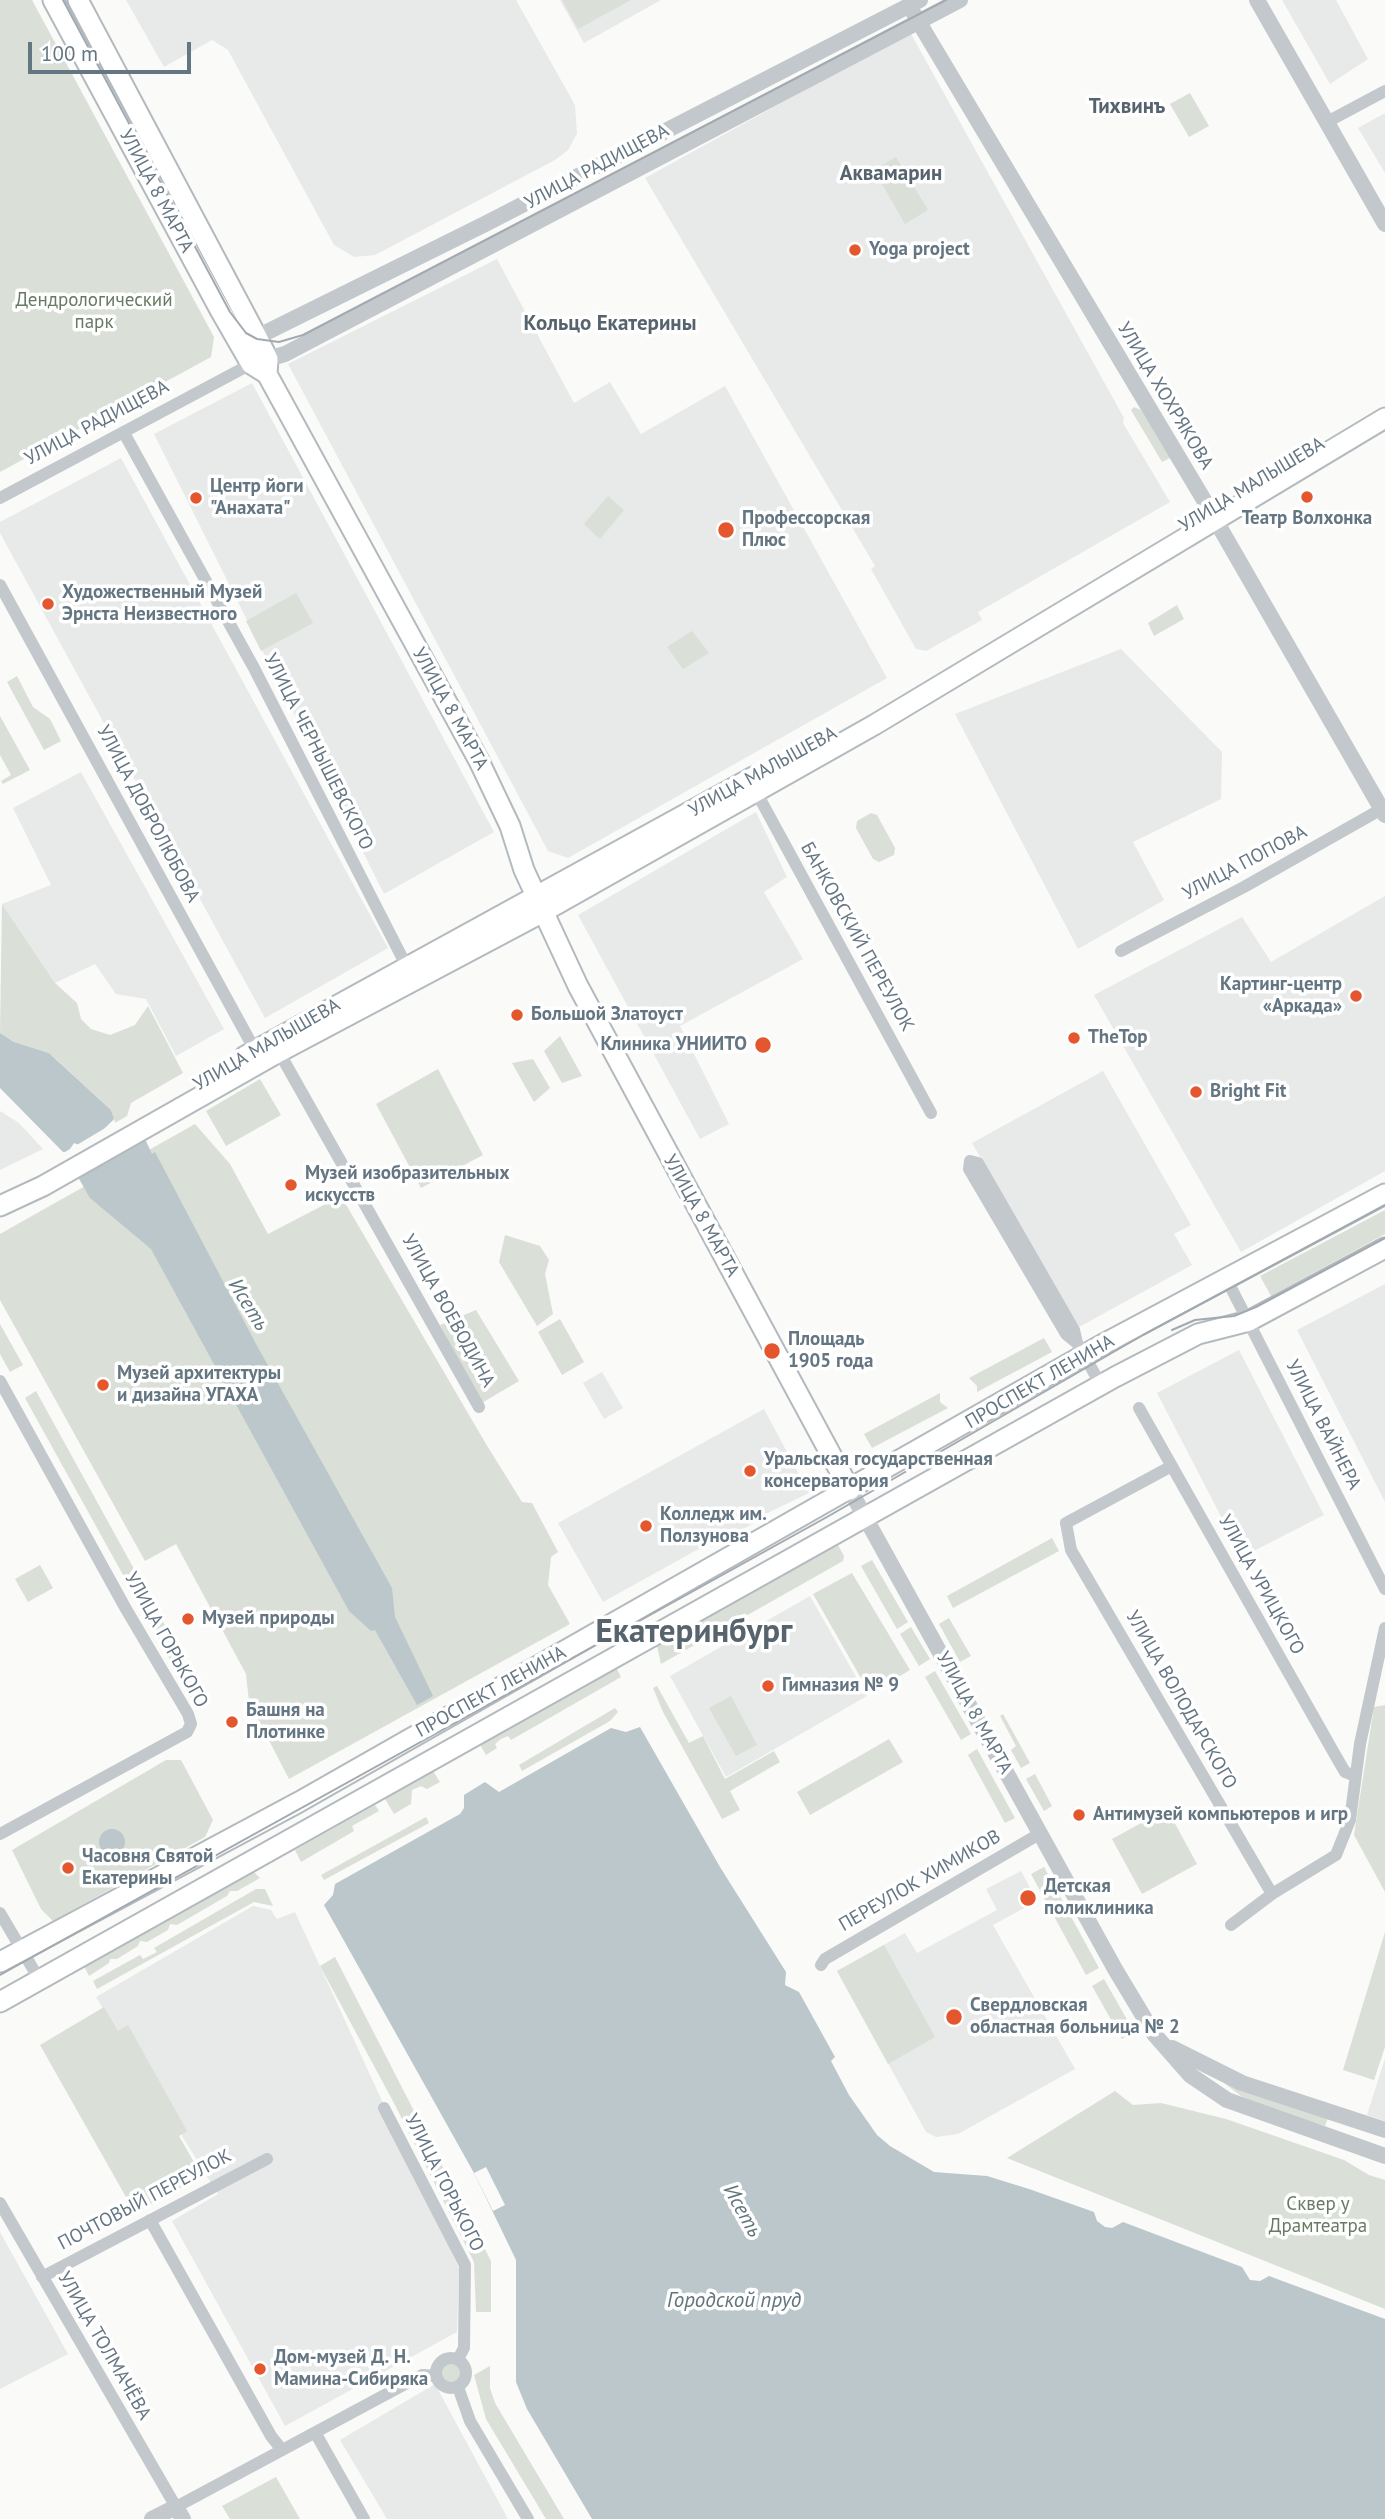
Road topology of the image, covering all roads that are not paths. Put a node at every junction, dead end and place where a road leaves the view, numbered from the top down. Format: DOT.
graph roads {
  1 [pos="53,0"];
  2 [pos="78,0"];
  3 [pos="960,0"];
  4 [pos="1257,0"];
  5 [pos="912,2"];
  6 [pos="918,22"];
  7 [pos="1385,91"];
  8 [pos="1327,122"];
  9 [pos="1385,224"];
  10 [pos="257,337"];
  11 [pos="262,366"];
  12 [pos="1385,405"];
  13 [pos="1385,418"];
  14 [pos="124,433"];
  15 [pos="0,498"];
  16 [pos="1212,515"];
  17 [pos="0,585"];
  18 [pos="752,785"];
  19 [pos="1384,810"];
  20 [pos="539,904"];
  21 [pos="1121,951"];
  22 [pos="410,974"];
  23 [pos="279,1052"];
  24 [pos="258,1056"];
  25 [pos="932,1113"];
  26 [pos="65,1166"];
  27 [pos="0,1192"];
  28 [pos="1385,1194"];
  29 [pos="0,1206"];
  30 [pos="1385,1248"];
  31 [pos="1226,1278"];
  32 [pos="1249,1321"];
  33 [pos="1080,1349"];
  34 [pos="0,1381"];
  35 [pos="1101,1385"];
  36 [pos="479,1407"];
  37 [pos="1139,1408"];
  38 [pos="1170,1467"];
  39 [pos="850,1490"];
  40 [pos="866,1517"];
  41 [pos="1385,1589"];
  42 [pos="1385,1628"];
  43 [pos="1380,1687"];
  44 [pos="1355,1776"];
  45 [pos="1041,1833"];
  46 [pos="0,1834"];
  47 [pos="1272,1894"];
  48 [pos="0,1913"];
  49 [pos="1231,1925"];
  50 [pos="23,1951"];
  51 [pos="0,1962"];
  52 [pos="821,1965"];
  53 [pos="39,1979"];
  54 [pos="0,2002"];
  55 [pos="1164,2044"];
  56 [pos="384,2108"];
  57 [pos="1385,2130"];
  58 [pos="1385,2156"];
  59 [pos="267,2159"];
  60 [pos="0,2203"];
  61 [pos="150,2220"];
  62 [pos="42,2277"];
  63 [pos="458,2359"];
  64 [pos="436,2376"];
  65 [pos="458,2387"];
  66 [pos="316,2434"];
  67 [pos="282,2450"];
  68 [pos="180,2513"];
  69 [pos="152,2519"];
  70 [pos="364,2519"];
  71 [pos="528,2519"];
  1 -- 11 [label="main road, УЛИЦА 8 МАРТА"];
  2 -- 10 [label="main road, УЛИЦА 8 МАРТА"];
  3 -- 6 [label="street, УЛИЦА РАДИЩЕВА"];
  4 -- 8 [label="street"];
  5 -- 6 [label="street, УЛИЦА ХОХРЯКОВА"];
  5 -- 10 [label="street, УЛИЦА РАДИЩЕВА"];
  6 -- 11 [label="street, УЛИЦА РАДИЩЕВА"];
  6 -- 16 [label="street, УЛИЦА ХОХРЯКОВА"];
  7 -- 8 [label="street"];
  8 -- 9 [label="street"];
  10 -- 11 [label="main road, УЛИЦА 8 МАРТА"];
  11 -- 14 [label="street, УЛИЦА РАДИЩЕВА"];
  11 -- 20 [label="main road, УЛИЦА 8 МАРТА"];
  12 -- 16 [label="main road, УЛИЦА МАЛЫШЕВА"];
  13 -- 16 [label="main road, УЛИЦА МАЛЫШЕВА"];
  14 -- 15 [label="street, УЛИЦА РАДИЩЕВА"];
  14 -- 22 [label="street, УЛИЦА ЧЕРНЫШЕВСКОГО"];
  16 -- 18 [label="main road, УЛИЦА МАЛЫШЕВА"];
  16 -- 19 [label="street, УЛИЦА ХОХРЯКОВА"];
  17 -- 24 [label="street, УЛИЦА ДОБРОЛЮБОВА"];
  18 -- 20 [label="main road, УЛИЦА МАЛЫШЕВА"];
  18 -- 25 [label="street, БАНКОВСКИЙ ПЕРЕУЛОК"];
  19 -- 21 [label="street, УЛИЦА ПОПОВА"];
  20 -- 22 [label="main road, УЛИЦА МАЛЫШЕВА"];
  20 -- 39 [label="main road, УЛИЦА 8 МАРТА"];
  22 -- 23 [label="main road, УЛИЦА МАЛЫШЕВА"];
  22 -- 24 [label="main road, УЛИЦА МАЛЫШЕВА"];
  23 -- 24 [label="main road, УЛИЦА МАЛЫШЕВА"];
  23 -- 36 [label="street, УЛИЦА ВОЕВОДИНА"];
  24 -- 26 [label="main road, УЛИЦА МАЛЫШЕВА"];
  26 -- 27 [label="main road"];
  26 -- 29 [label="main road"];
  28 -- 31 [label="main road, ПРОСПЕКТ ЛЕНИНА"];
  30 -- 32 [label="main road, ПРОСПЕКТ ЛЕНИНА"];
  31 -- 32 [label="street, УЛИЦА ВАЙНЕРА"];
  31 -- 33 [label="main road, ПРОСПЕКТ ЛЕНИНА"];
  32 -- 35 [label="main road, ПРОСПЕКТ ЛЕНИНА"];
  32 -- 41 [label="street, УЛИЦА ВАЙНЕРА"];
  33 -- 33 [label="street"];
  33 -- 35 [label="street"];
  33 -- 39 [label="main road, ПРОСПЕКТ ЛЕНИНА"];
  34 -- 46 [label="street, УЛИЦА ГОРЬКОГО"];
  35 -- 40 [label="main road, ПРОСПЕКТ ЛЕНИНА"];
  37 -- 38 [label="street, УЛИЦА УРИЦКОГО"];
  38 -- 44 [label="street, УЛИЦА УРИЦКОГО"];
  38 -- 47 [label="street, УЛИЦА ВОЛОДАРСКОГО"];
  39 -- 40 [label="street, УЛИЦА 8 МАРТА"];
  39 -- 50 [label="main road, ПРОСПЕКТ ЛЕНИНА"];
  40 -- 45 [label="street, УЛИЦА 8 МАРТА"];
  40 -- 53 [label="main road, ПРОСПЕКТ ЛЕНИНА"];
  42 -- 43 [label="street"];
  43 -- 44 [label="street"];
  44 -- 47 [label="street"];
  45 -- 52 [label="street, ПЕРЕУЛОК ХИМИКОВ"];
  45 -- 55 [label="street, УЛИЦА 8 МАРТА"];
  47 -- 49 [label="street"];
  48 -- 50 [label="street"];
  50 -- 51 [label="main road, ПРОСПЕКТ ЛЕНИНА"];
  50 -- 53 [label="street"];
  53 -- 54 [label="main road, ПРОСПЕКТ ЛЕНИНА"];
  55 -- 57 [label="street"];
  55 -- 58 [label="street, УЛИЦА 8 МАРТА"];
  56 -- 63 [label="street, УЛИЦА ГОРЬКОГО"];
  59 -- 61 [label="street, ПОЧТОВЫЙ ПЕРЕУЛОК"];
  60 -- 62 [label="street, УЛИЦА ТОЛМАЧЁВА"];
  61 -- 62 [label="street, ПОЧТОВЫЙ ПЕРЕУЛОК"];
  61 -- 67 [label="street"];
  62 -- 68 [label="street, УЛИЦА ТОЛМАЧЁВА"];
  63 -- 64 [label="street"];
  63 -- 65 [label="street, УЛИЦА ГОРЬКОГО"];
  64 -- 65 [label="street"];
  64 -- 66 [label="street"];
  65 -- 71 [label="street, УЛИЦА ГОРЬКОГО"];
  66 -- 67 [label="street"];
  66 -- 70 [label="street"];
  67 -- 68 [label="street"];
  68 -- 69 [label="street"];
}
